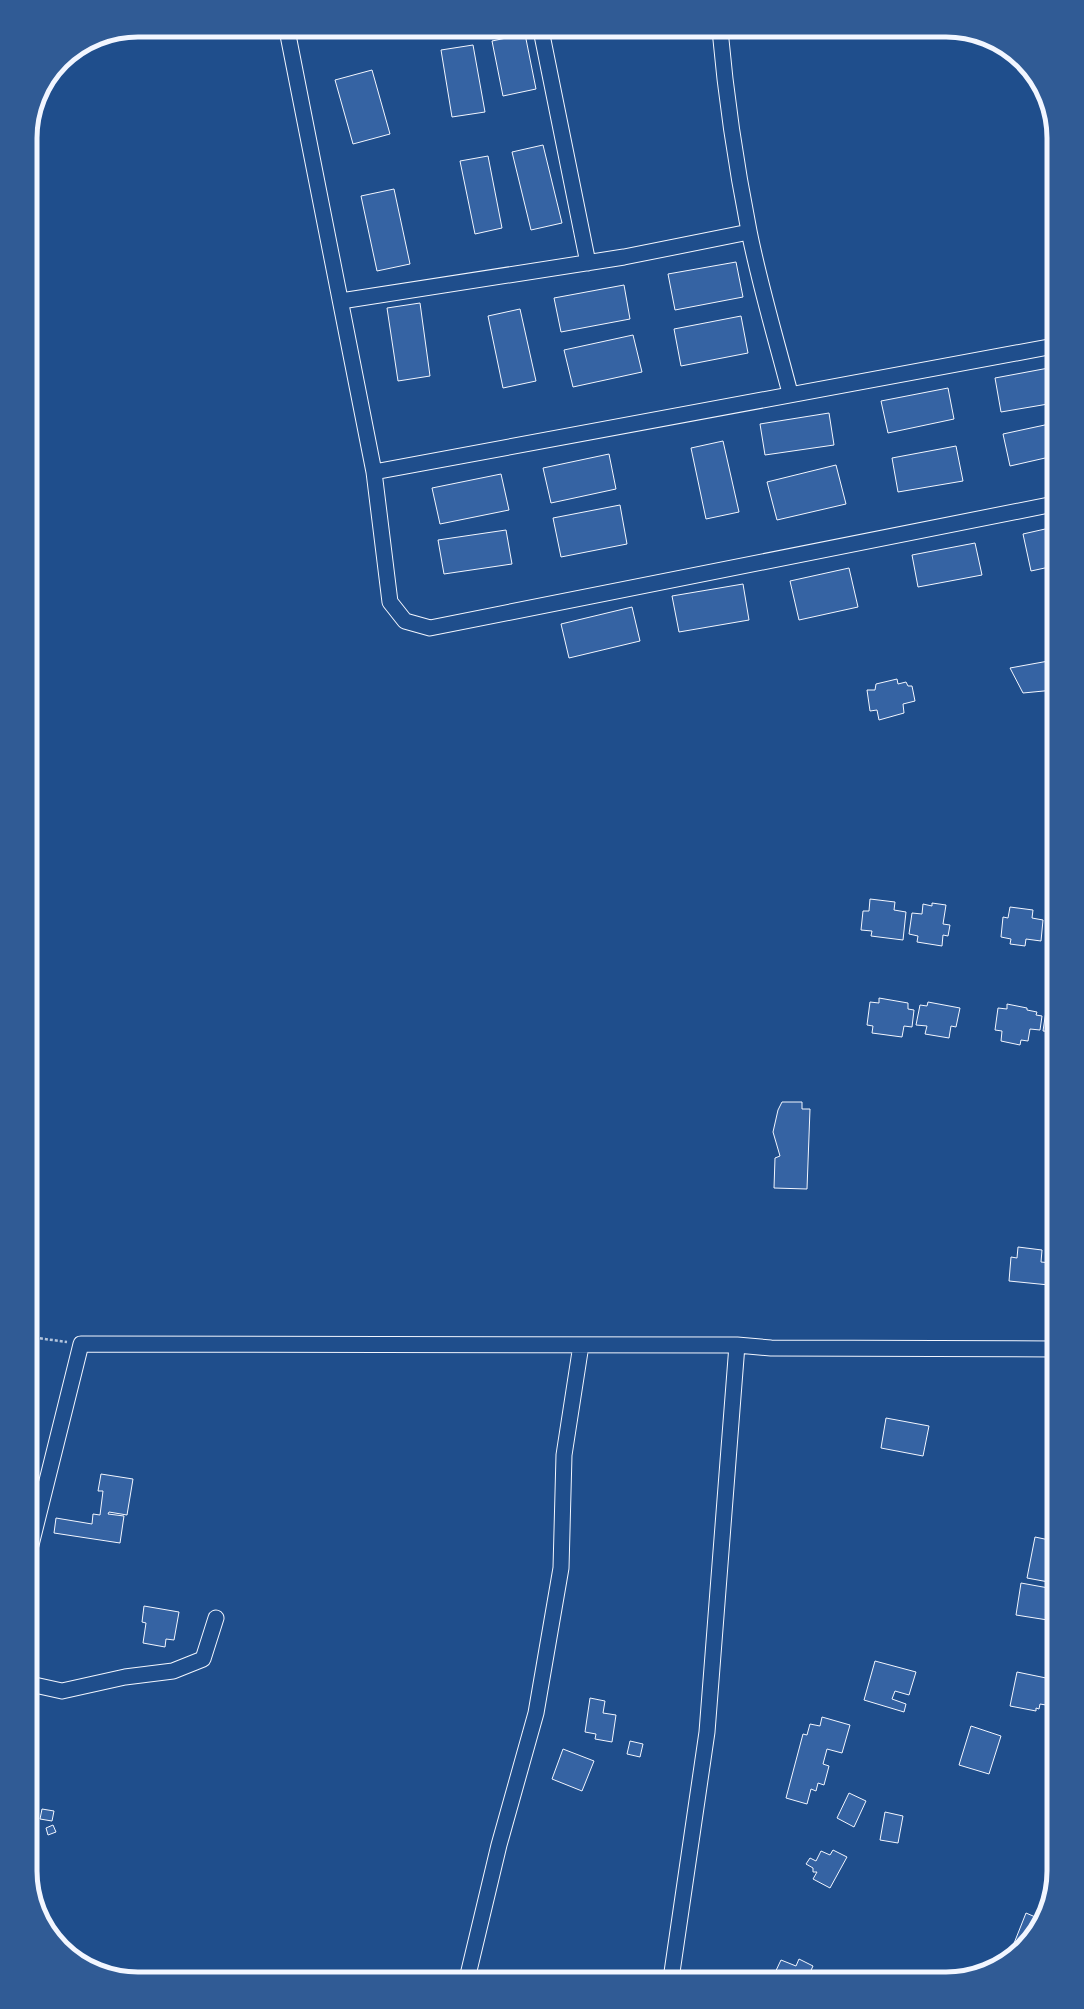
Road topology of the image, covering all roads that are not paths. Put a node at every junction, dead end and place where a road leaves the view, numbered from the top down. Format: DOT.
graph roads {
  1 [pos="288,37"];
  2 [pos="542,37"];
  3 [pos="721,37"];
  4 [pos="749,232"];
  5 [pos="588,263"];
  6 [pos="341,301"];
  7 [pos="1047,347"];
  8 [pos="790,393"];
  9 [pos="374,472"];
  10 [pos="1047,505"];
  11 [pos="581,1345"];
  12 [pos="737,1345"];
  13 [pos="1047,1349"];
  14 [pos="37,1521"];
  15 [pos="216,1618"];
  16 [pos="37,1685"];
  17 [pos="469,1972"];
  18 [pos="672,1972"];
  1 -- 6 [label="street"];
  2 -- 5 [label="street"];
  3 -- 4 [label="street"];
  4 -- 5 [label="street"];
  4 -- 8 [label="street"];
  5 -- 6 [label="street"];
  6 -- 9 [label="street"];
  7 -- 8 [label="street"];
  8 -- 9 [label="street"];
  9 -- 10 [label="street"];
  11 -- 12 [label="street"];
  11 -- 14 [label="street"];
  11 -- 17 [label="street"];
  12 -- 13 [label="street"];
  12 -- 18 [label="street"];
  15 -- 16 [label="street"];
}
